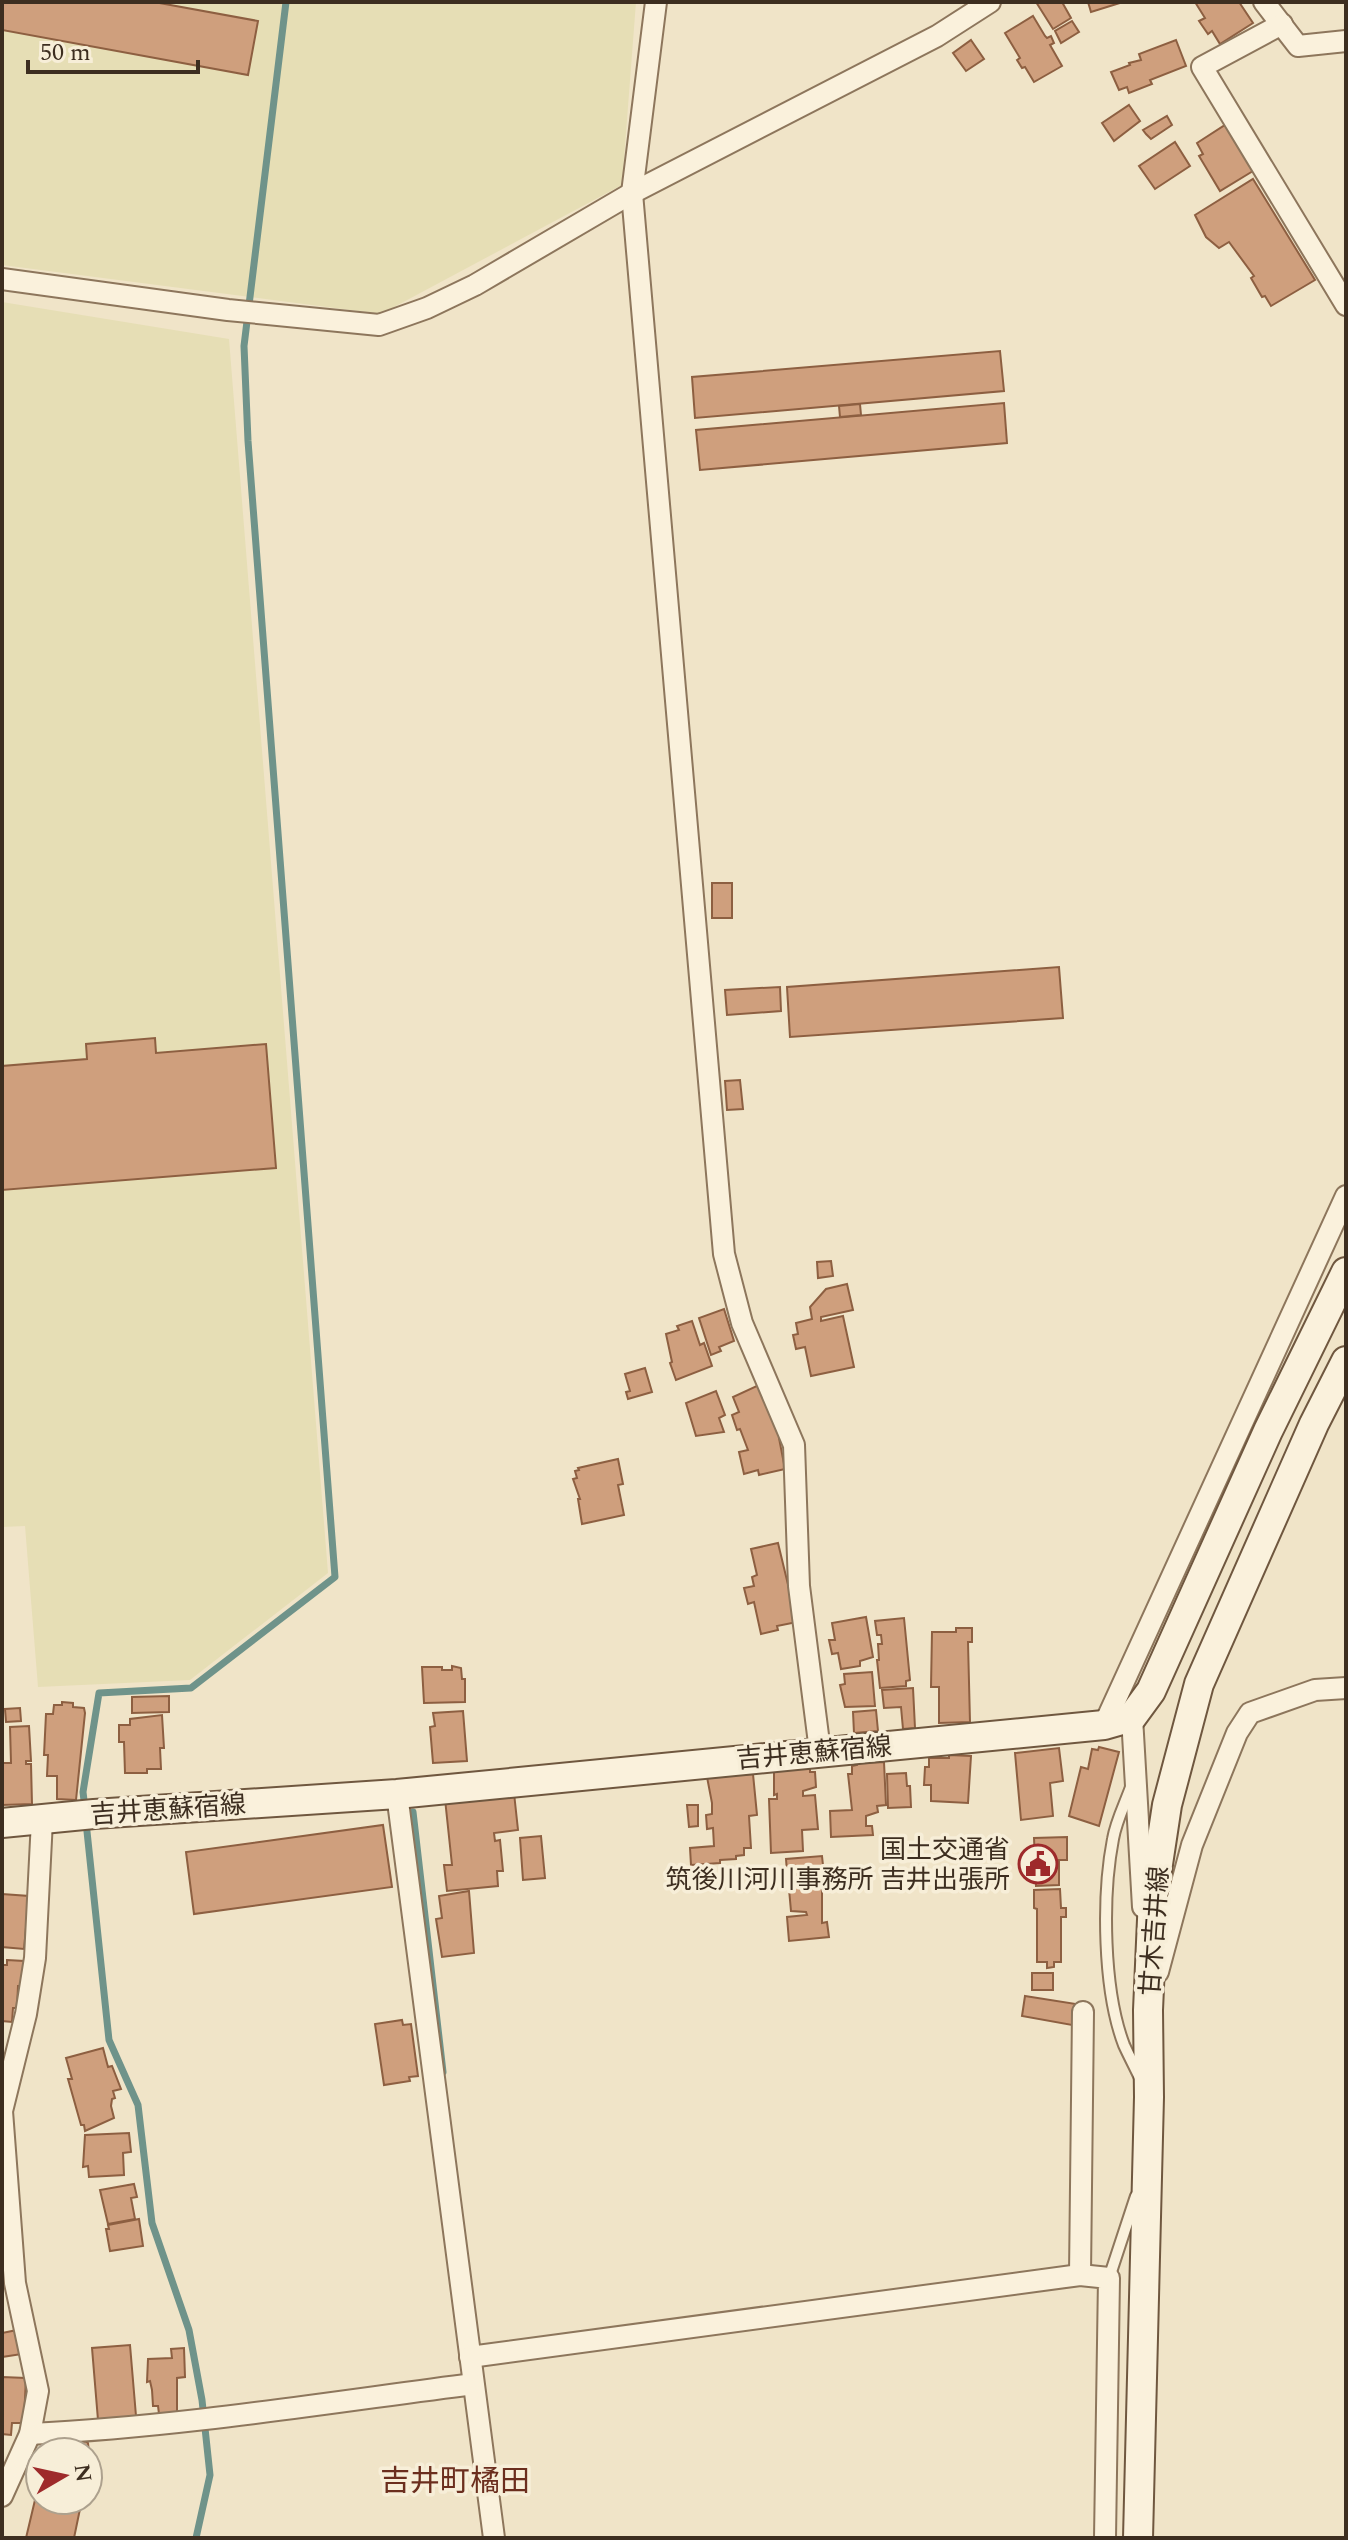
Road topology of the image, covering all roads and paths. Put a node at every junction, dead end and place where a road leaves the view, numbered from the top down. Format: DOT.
graph roads {
  1 [pos="656,2"];
  2 [pos="990,2"];
  3 [pos="1264,2"];
  4 [pos="1282,24"];
  5 [pos="1346,41"];
  6 [pos="632,193"];
  7 [pos="2,279"];
  8 [pos="1346,305"];
  9 [pos="1346,1196"];
  10 [pos="1346,1272"];
  11 [pos="1346,1361"];
  12 [pos="1346,1688"];
  13 [pos="1132,1717"];
  14 [pos="1104,1725"];
  15 [pos="820,1751"];
  16 [pos="1135,1774"];
  17 [pos="397,1794"];
  18 [pos="42,1820"];
  19 [pos="2,1823"];
  20 [pos="1148,2010"];
  21 [pos="1083,2012"];
  22 [pos="1149,2097"];
  23 [pos="2,2111"];
  24 [pos="1147,2163"];
  25 [pos="1080,2275"];
  26 [pos="1109,2278"];
  27 [pos="470,2357"];
  28 [pos="473,2384"];
  29 [pos="30,2434"];
  30 [pos="2,2496"];
  31 [pos="494,2538"];
  32 [pos="1105,2538"];
  33 [pos="1138,2538"];
  1 -- 6 [label="street"];
  2 -- 6 [label="street"];
  3 -- 4 [label="street"];
  4 -- 5 [label="street"];
  4 -- 8 [label="street"];
  6 -- 7 [label="street"];
  6 -- 15 [label="street"];
  9 -- 14 [label="street"];
  10 -- 13 [label="main road"];
  11 -- 20 [label="main road, 甘木吉井線"];
  12 -- 20 [label="street"];
  13 -- 14 [label="main road, 吉井恵蘇宿線"];
  13 -- 16 [label="street"];
  14 -- 15 [label="main road, 吉井恵蘇宿線"];
  15 -- 17 [label="main road, 吉井恵蘇宿線"];
  16 -- 20 [label="street"];
  16 -- 22 [label="lane"];
  17 -- 18 [label="main road, 吉井恵蘇宿線"];
  17 -- 27 [label="street"];
  18 -- 19 [label="main road, 吉井恵蘇宿線"];
  18 -- 23 [label="street"];
  20 -- 22 [label="main road, 甘木吉井線"];
  21 -- 25 [label="street"];
  22 -- 24 [label="main road, 甘木吉井線"];
  23 -- 29 [label="street"];
  24 -- 26 [label="lane"];
  24 -- 33 [label="main road, 甘木吉井線"];
  25 -- 26 [label="street"];
  25 -- 27 [label="street"];
  26 -- 32 [label="street"];
  27 -- 28 [label="street"];
  28 -- 29 [label="street"];
  28 -- 31 [label="street"];
  29 -- 30 [label="street"];
}
